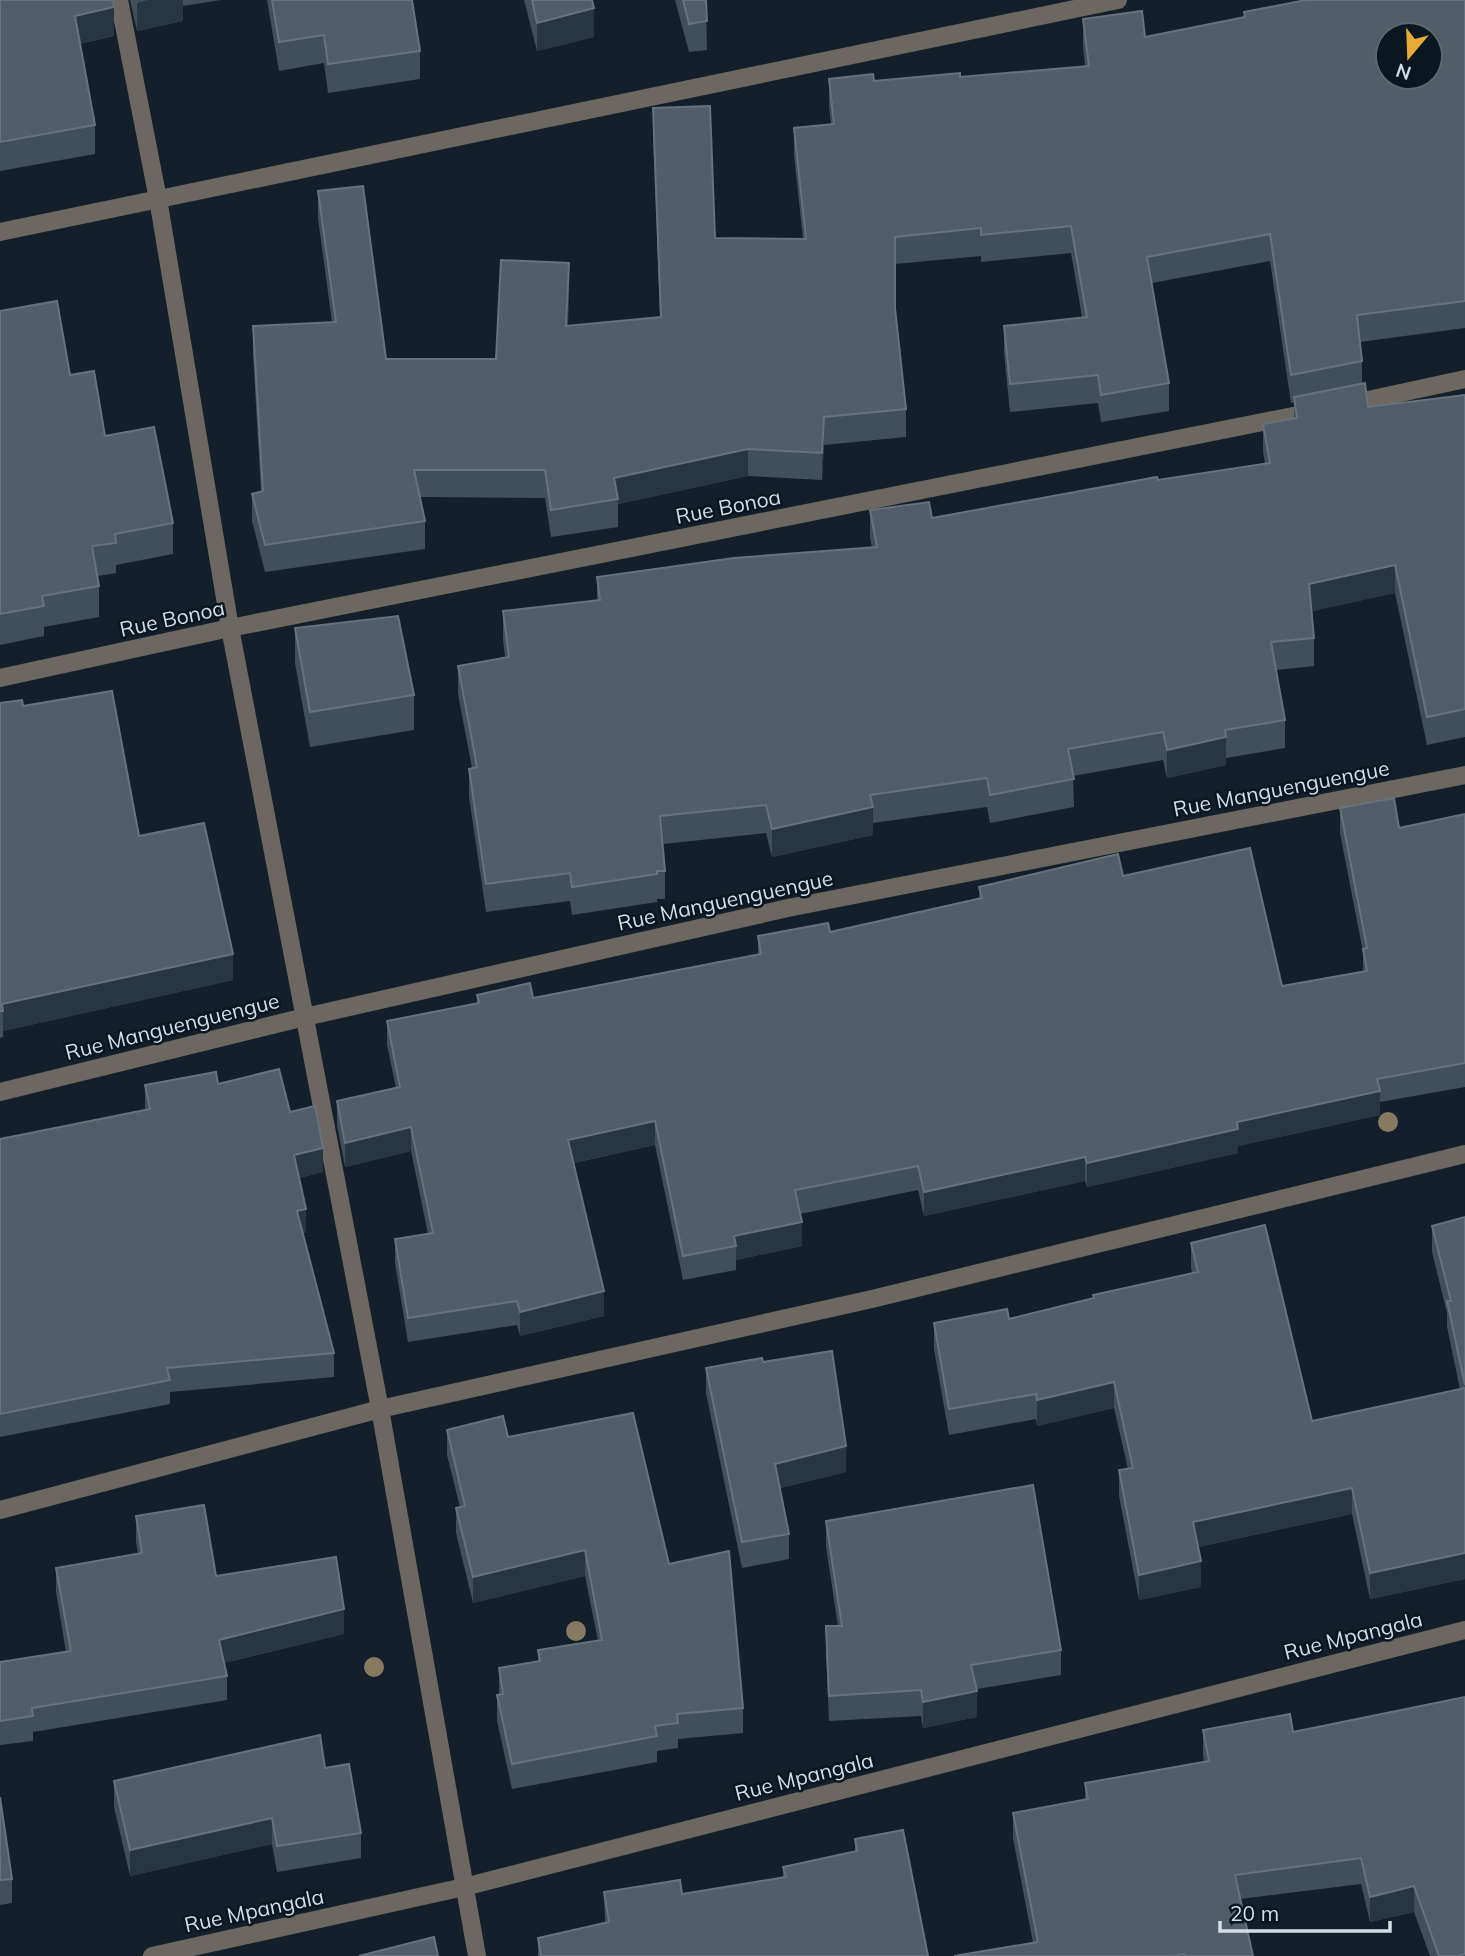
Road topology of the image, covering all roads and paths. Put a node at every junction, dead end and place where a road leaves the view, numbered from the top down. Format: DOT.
graph roads {
  1 [pos="119,0"];
  2 [pos="1118,0"];
  3 [pos="158,199"];
  4 [pos="0,232"];
  5 [pos="1465,379"];
  6 [pos="230,628"];
  7 [pos="0,678"];
  8 [pos="1465,775"];
  9 [pos="305,1017"];
  10 [pos="0,1092"];
  11 [pos="1465,1154"];
  12 [pos="380,1409"];
  13 [pos="0,1510"];
  14 [pos="1465,1630"];
  15 [pos="464,1887"];
  16 [pos="152,1956"];
  17 [pos="477,1956"];
  1 -- 3 [label="street"];
  2 -- 3 [label="street"];
  3 -- 4 [label="street"];
  3 -- 6 [label="street"];
  5 -- 6 [label="street, Rue Bonoa"];
  6 -- 7 [label="street, Rue Bonoa"];
  6 -- 9 [label="street"];
  8 -- 9 [label="street, Rue Manguenguengue"];
  9 -- 10 [label="street, Rue Manguenguengue"];
  9 -- 12 [label="street"];
  11 -- 12 [label="street"];
  12 -- 13 [label="street"];
  12 -- 15 [label="street"];
  14 -- 15 [label="street, Rue Mpangala"];
  15 -- 16 [label="street, Rue Mpangala"];
  15 -- 17 [label="street"];
}
